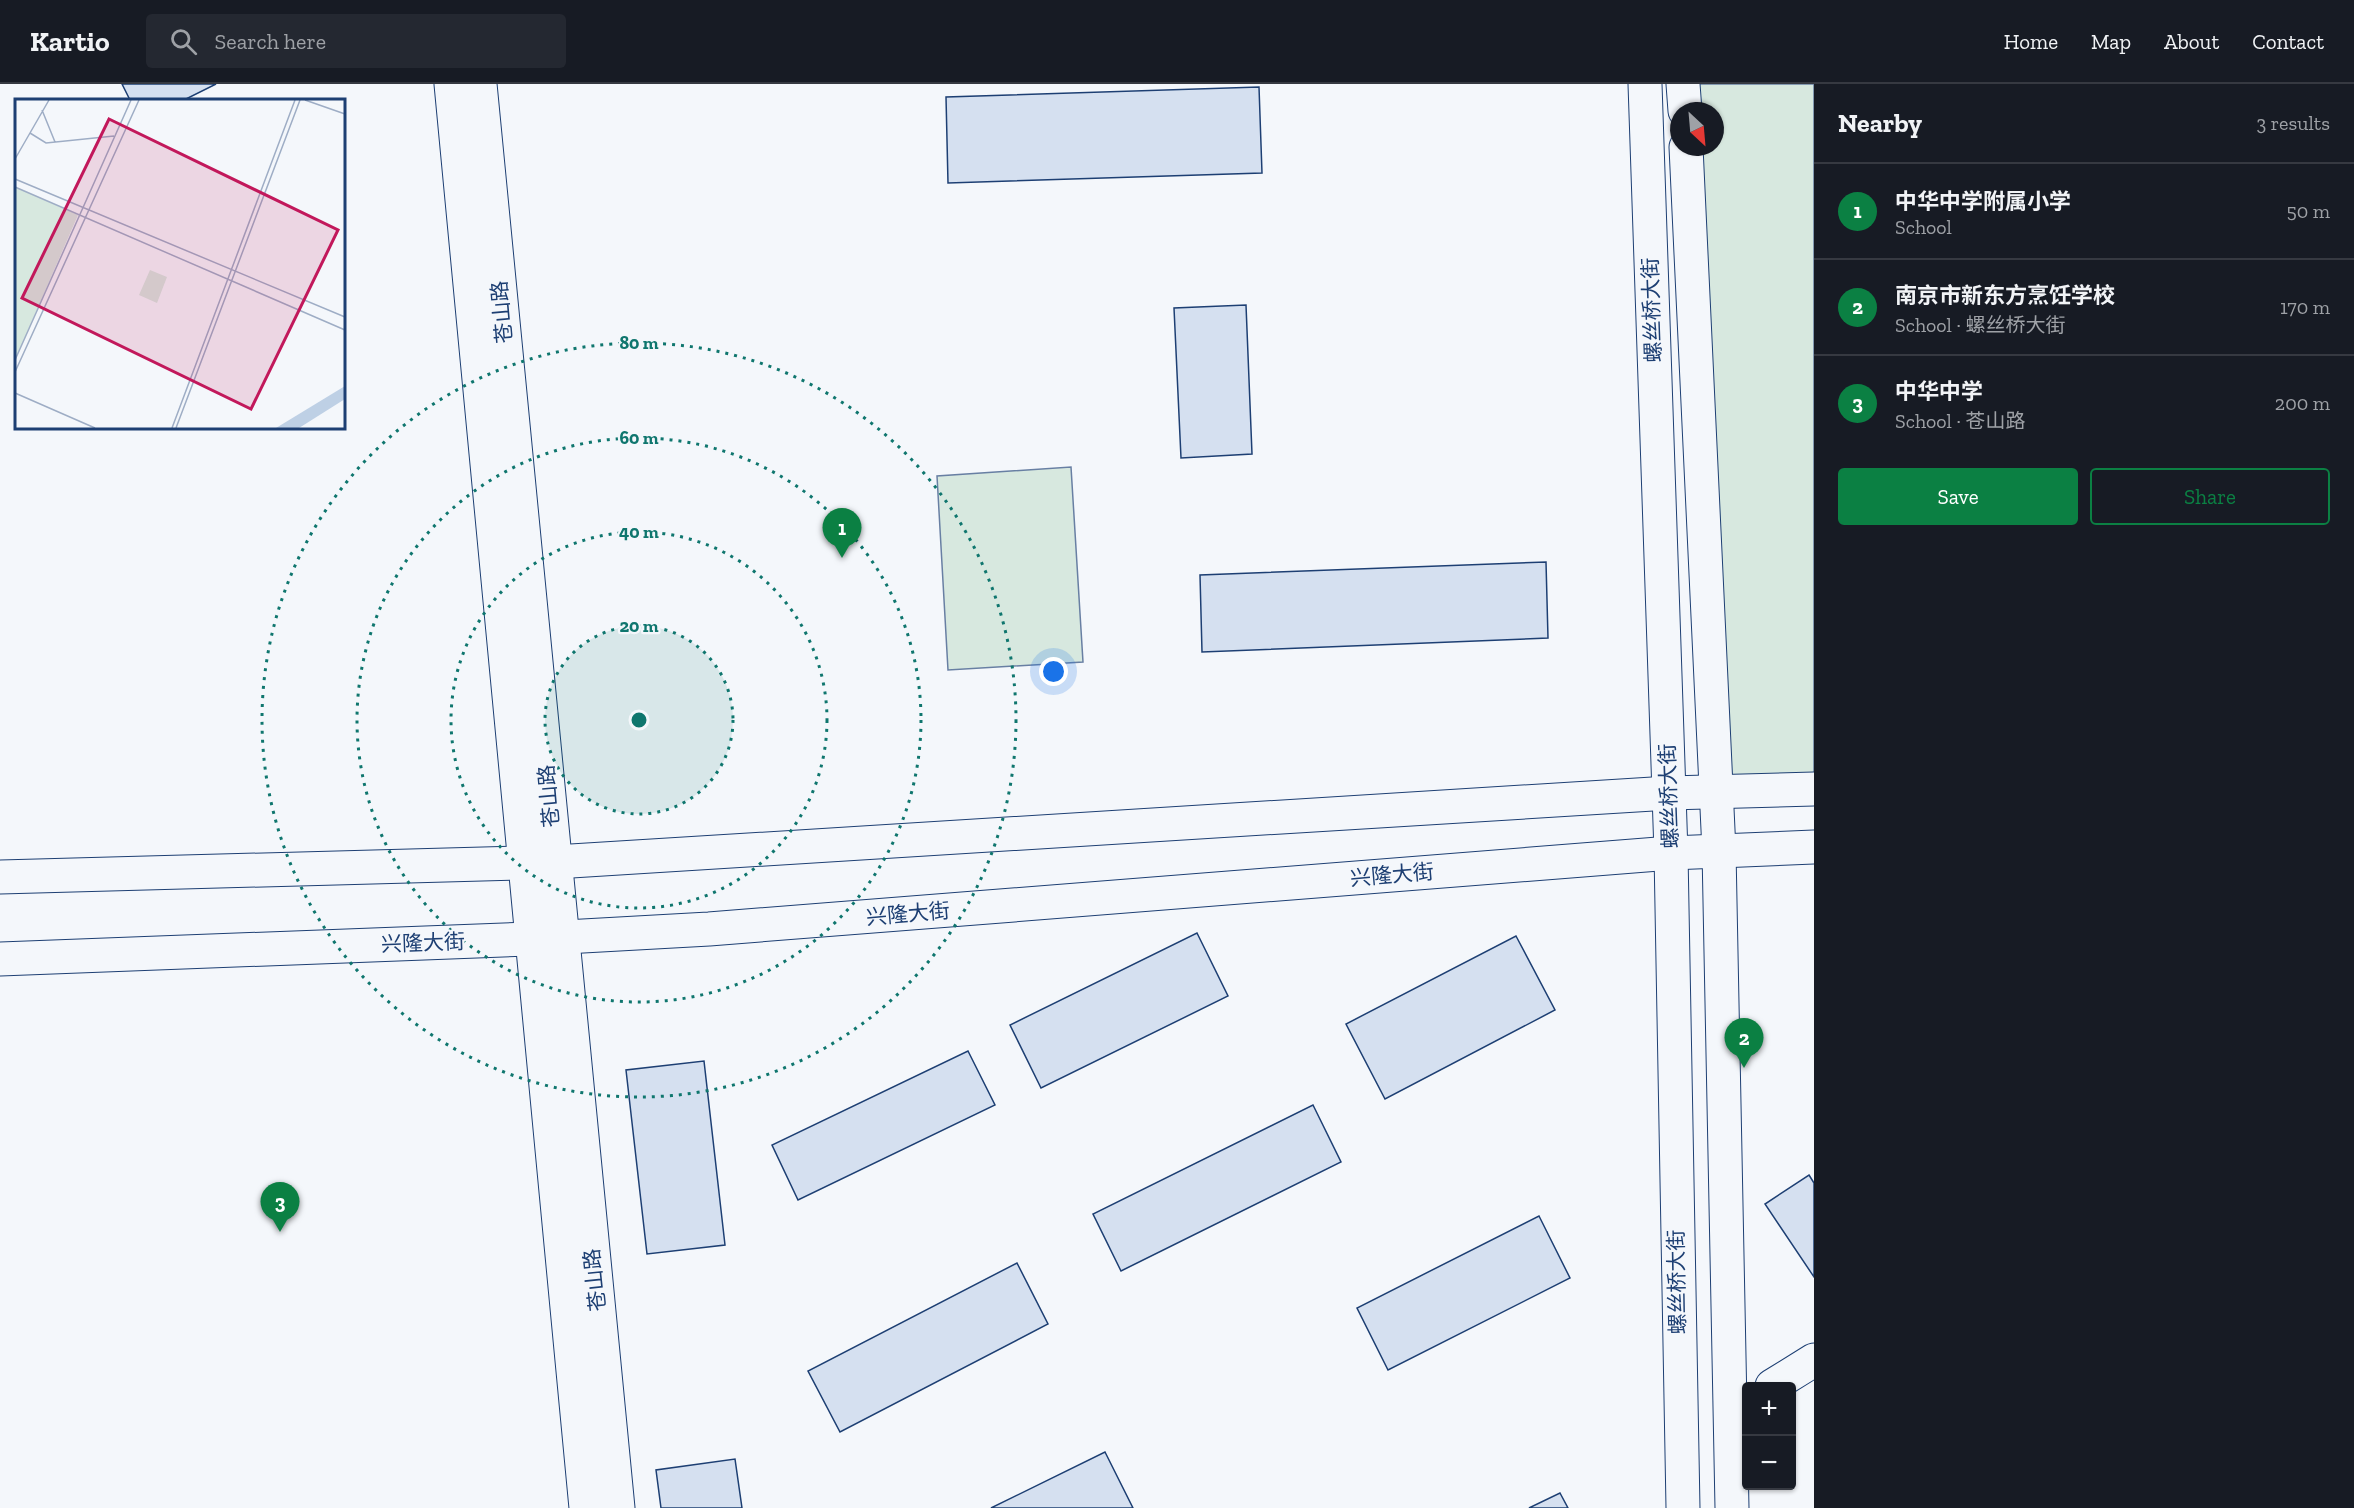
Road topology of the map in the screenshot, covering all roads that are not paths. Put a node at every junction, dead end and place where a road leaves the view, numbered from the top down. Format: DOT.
graph roads {
  1 [pos="451,84"];
  2 [pos="480,84"];
  3 [pos="1645,84"];
  4 [pos="1683,84"];
  5 [pos="1684,102"];
  6 [pos="1686,156"];
  7 [pos="1814,789"];
  8 [pos="1717,792"];
  9 [pos="1669,793"];
  10 [pos="1814,847"];
  11 [pos="1719,851"];
  12 [pos="1671,854"];
  13 [pos="540,862"];
  14 [pos="0,877"];
  15 [pos="547,938"];
  16 [pos="0,959"];
  17 [pos="1814,1360"];
  18 [pos="1778,1382"];
  19 [pos="1739,1408"];
  20 [pos="586,1508"];
  21 [pos="618,1508"];
  22 [pos="1683,1508"];
  23 [pos="1732,1508"];
  1 -- 13 [label="street, 苍山路"];
  2 -- 13 [label="street, 苍山路"];
  3 -- 9 [label="street, 螺丝桥大街"];
  4 -- 5 [label="street"];
  6 -- 8 [label="street, 螺丝桥大街"];
  7 -- 8 [label="street"];
  8 -- 9 [label="street"];
  8 -- 11 [label="street, 螺丝桥大街"];
  9 -- 12 [label="street, 螺丝桥大街"];
  9 -- 13 [label="street"];
  10 -- 11 [label="street, 兴隆大街"];
  11 -- 12 [label="street, 兴隆大街"];
  11 -- 19 [label="street, 螺丝桥大街"];
  12 -- 15 [label="street, 兴隆大街"];
  12 -- 22 [label="street, 螺丝桥大街"];
  13 -- 14 [label="street"];
  13 -- 15 [label="street, 苍山路"];
  15 -- 16 [label="street, 兴隆大街"];
  15 -- 20 [label="street, 苍山路"];
  15 -- 21 [label="street, 苍山路"];
  17 -- 18 [label="street"];
  19 -- 23 [label="street, 螺丝桥大街"];
}
